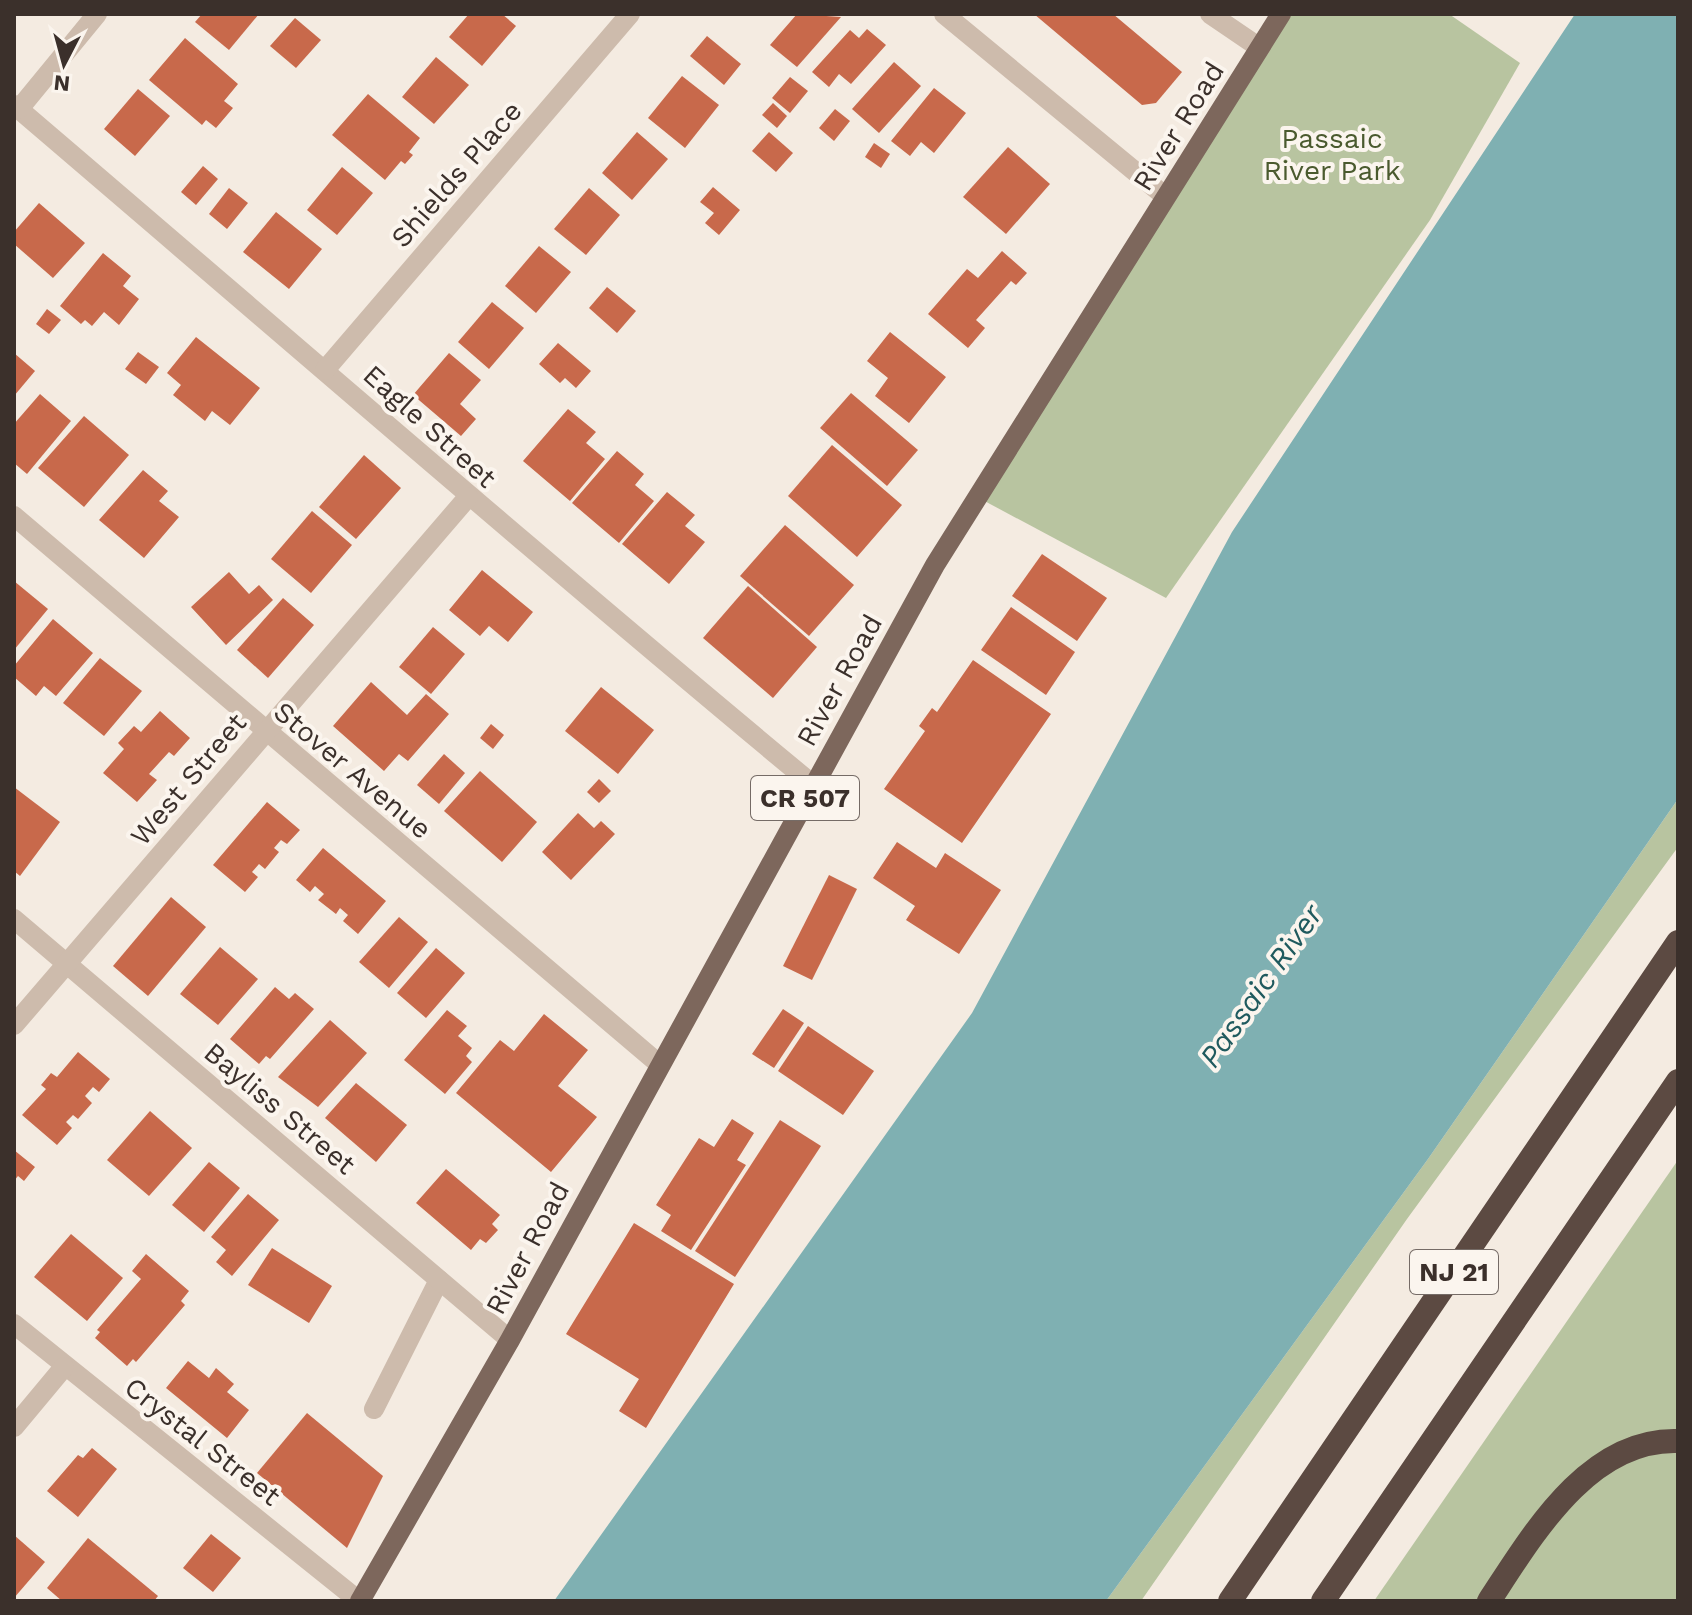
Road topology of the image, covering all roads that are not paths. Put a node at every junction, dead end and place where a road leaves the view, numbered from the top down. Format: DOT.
graph roads {
  1 [pos="97,14"];
  2 [pos="630,14"];
  3 [pos="944,14"];
  4 [pos="1210,14"];
  5 [pos="1281,14"];
  6 [pos="1260,48"];
  7 [pos="16,107"];
  8 [pos="1166,197"];
  9 [pos="325,370"];
  10 [pos="468,497"];
  11 [pos="14,516"];
  12 [pos="264,732"];
  13 [pos="812,784"];
  14 [pos="14,919"];
  15 [pos="1678,942"];
  16 [pos="67,964"];
  17 [pos="14,1025"];
  18 [pos="659,1064"];
  19 [pos="1678,1081"];
  20 [pos="1678,1099"];
  21 [pos="439,1280"];
  22 [pos="1530,1298"];
  23 [pos="14,1324"];
  24 [pos="510,1340"];
  25 [pos="64,1367"];
  26 [pos="374,1409"];
  27 [pos="14,1427"];
  28 [pos="1678,1441"];
  29 [pos="359,1601"];
  30 [pos="1230,1601"];
  31 [pos="1323,1601"];
  32 [pos="1489,1601"];
  1 -- 7 [label="street"];
  2 -- 9 [label="street, Shields Place"];
  3 -- 8 [label="street"];
  4 -- 6 [label="street"];
  5 -- 6 [label="main road, River Road / CR 507"];
  6 -- 8 [label="main road, River Road / CR 507"];
  7 -- 9 [label="street, Eagle Street"];
  8 -- 13 [label="main road, River Road / CR 507"];
  9 -- 10 [label="street, Eagle Street"];
  10 -- 12 [label="street, West Street"];
  10 -- 13 [label="street, Eagle Street"];
  11 -- 12 [label="street, Stover Avenue"];
  12 -- 16 [label="street, West Street"];
  12 -- 18 [label="street, Stover Avenue"];
  13 -- 18 [label="main road, River Road / CR 507"];
  14 -- 16 [label="street, Bayliss Street"];
  15 -- 30 [label="highway, NJ 21"];
  16 -- 17 [label="street, West Street"];
  16 -- 21 [label="street, Bayliss Street"];
  18 -- 24 [label="main road, River Road / CR 507"];
  19 -- 22 [label="highway, NJ 21"];
  20 -- 22 [label="highway"];
  21 -- 24 [label="street, Bayliss Street"];
  21 -- 26 [label="street"];
  22 -- 31 [label="highway, NJ 21"];
  23 -- 25 [label="street, Crystal Street"];
  24 -- 29 [label="main road, River Road / CR 507"];
  25 -- 27 [label="street"];
  25 -- 29 [label="street, Crystal Street"];
  28 -- 32 [label="highway"];
}
